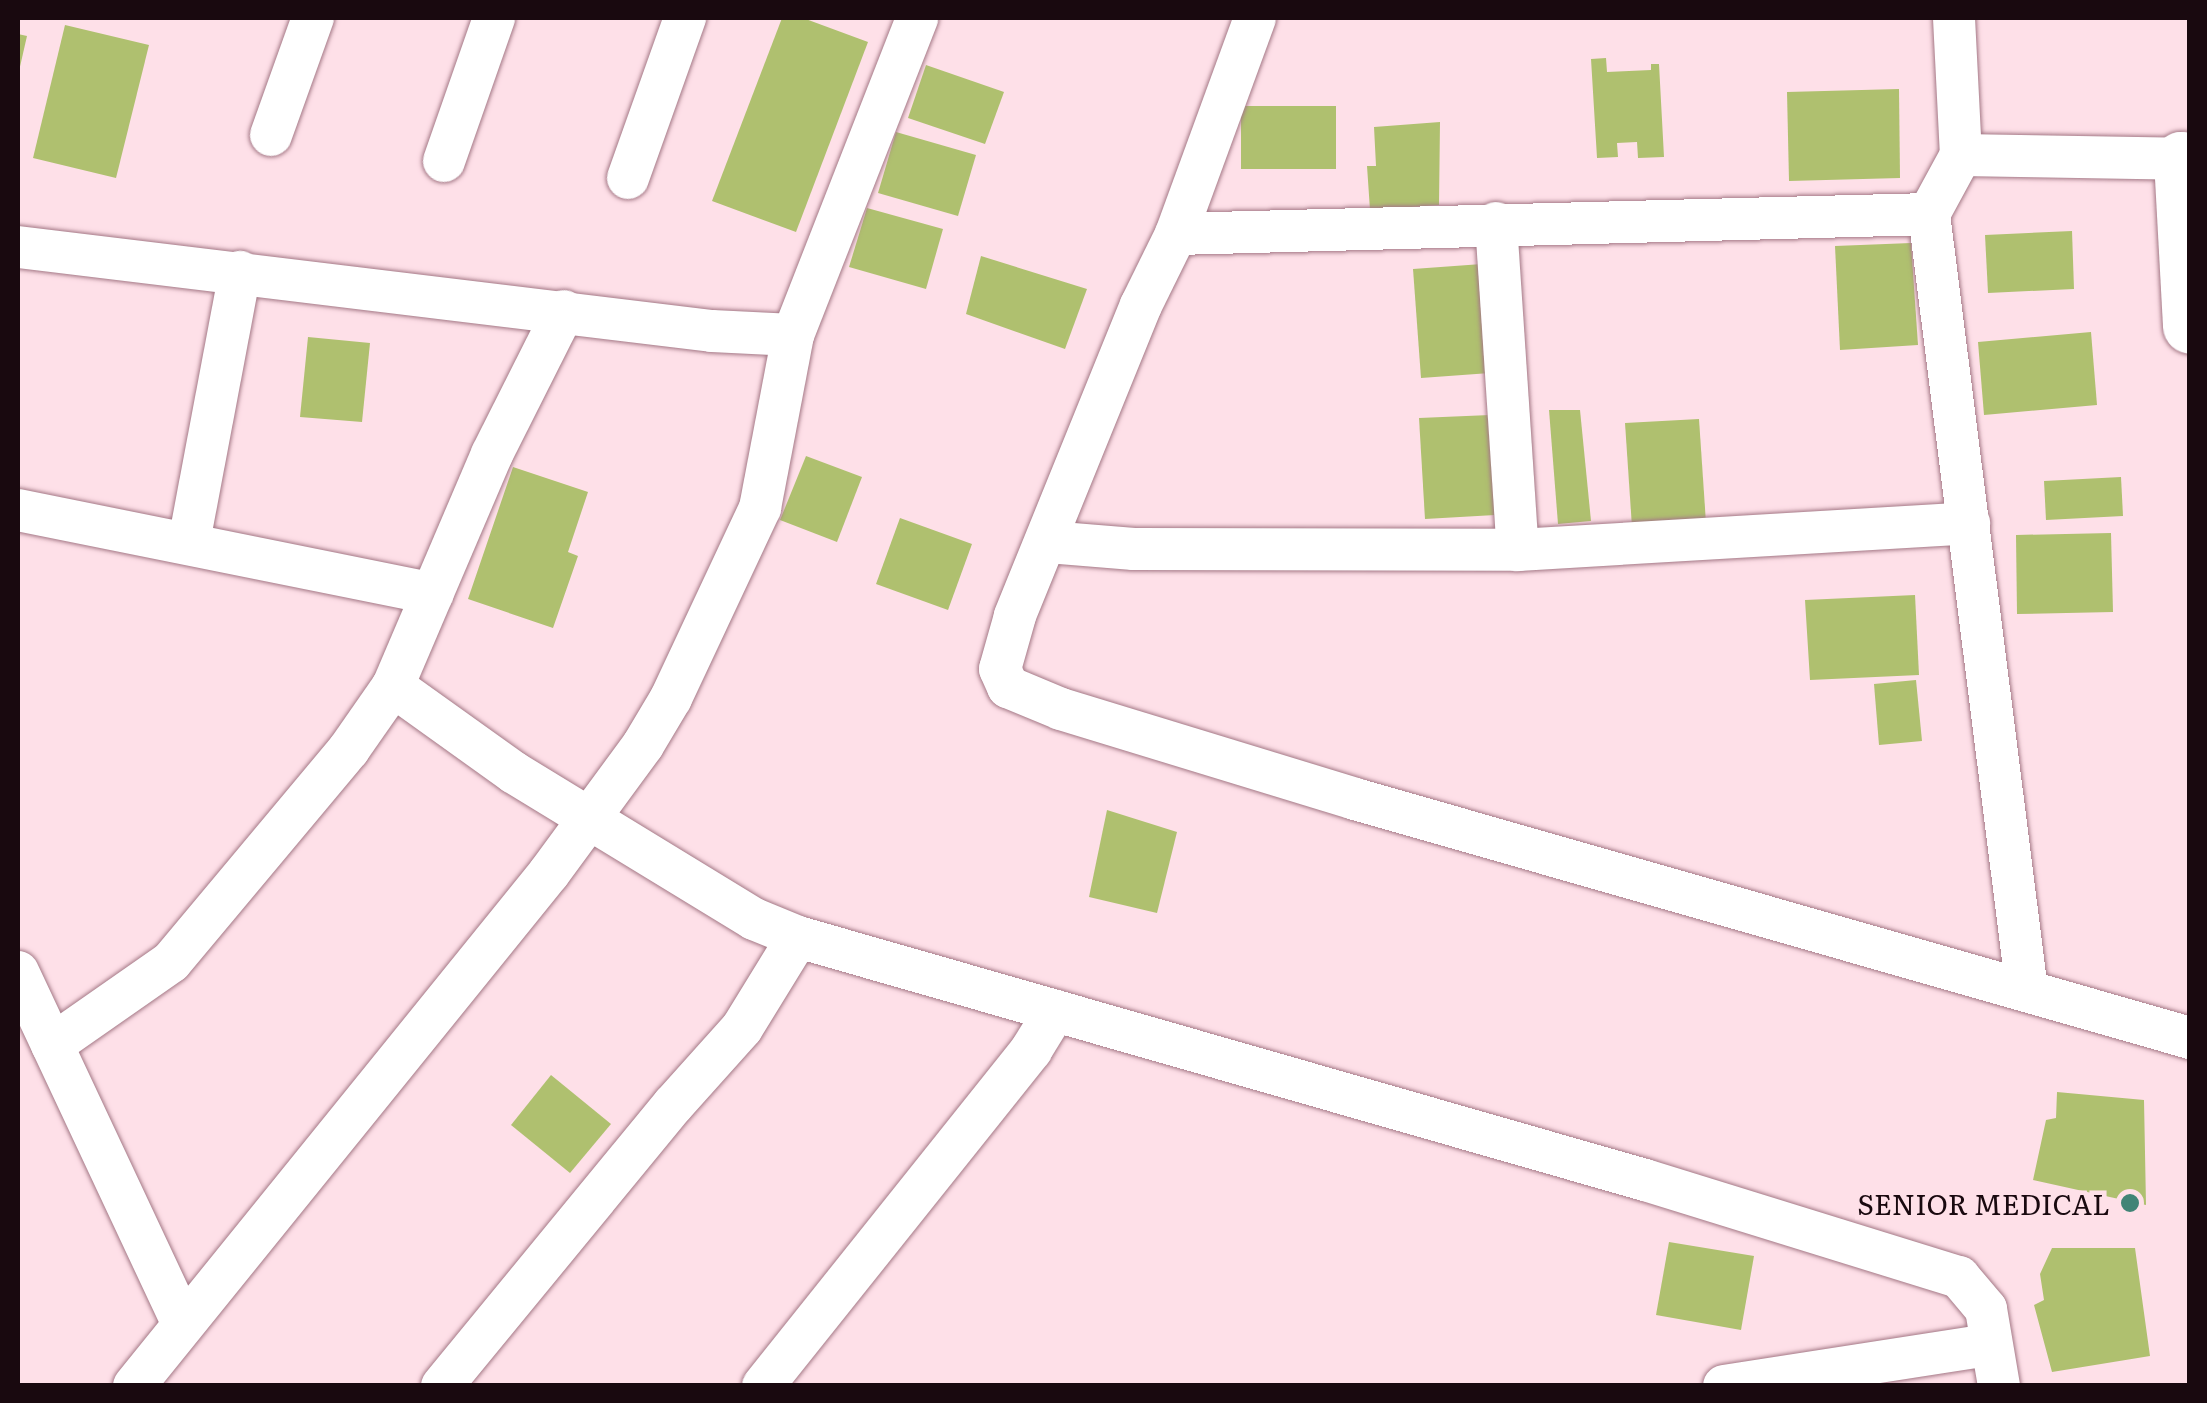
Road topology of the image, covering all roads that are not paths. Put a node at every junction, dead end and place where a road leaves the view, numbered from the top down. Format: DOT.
graph roads {
  1 [pos="313,18"];
  2 [pos="494,18"];
  3 [pos="685,18"];
  4 [pos="916,18"];
  5 [pos="1256,18"];
  6 [pos="1954,18"];
  7 [pos="271,135"];
  8 [pos="1961,155"];
  9 [pos="2185,160"];
  10 [pos="444,161"];
  11 [pos="628,178"];
  12 [pos="1929,214"];
  13 [pos="1496,223"];
  14 [pos="1176,234"];
  15 [pos="18,247"];
  16 [pos="240,272"];
  17 [pos="564,311"];
  18 [pos="2190,326"];
  19 [pos="793,335"];
  20 [pos="18,510"];
  21 [pos="1969,523"];
  22 [pos="189,542"];
  23 [pos="1048,542"];
  24 [pos="1518,550"];
  25 [pos="432,594"];
  26 [pos="394,686"];
  27 [pos="589,818"];
  28 [pos="798,936"];
  29 [pos="18,972"];
  30 [pos="2026,991"];
  31 [pos="1055,1010"];
  32 [pos="2190,1038"];
  33 [pos="52,1045"];
  34 [pos="184,1324"];
  35 [pos="1994,1365"];
  36 [pos="134,1386"];
  37 [pos="442,1386"];
  38 [pos="763,1386"];
  39 [pos="1724,1386"];
  1 -- 7 [label="street"];
  2 -- 10 [label="street"];
  3 -- 11 [label="street"];
  4 -- 19 [label="street"];
  5 -- 14 [label="street"];
  6 -- 8 [label="street"];
  8 -- 9 [label="street"];
  8 -- 12 [label="street"];
  9 -- 18 [label="street"];
  12 -- 13 [label="street"];
  12 -- 21 [label="street"];
  13 -- 14 [label="street"];
  13 -- 24 [label="street"];
  14 -- 23 [label="street"];
  15 -- 16 [label="street"];
  16 -- 17 [label="street"];
  16 -- 22 [label="street"];
  17 -- 19 [label="street"];
  17 -- 25 [label="street"];
  19 -- 27 [label="street"];
  20 -- 22 [label="street"];
  21 -- 24 [label="street"];
  21 -- 30 [label="street"];
  22 -- 25 [label="street"];
  23 -- 24 [label="street"];
  23 -- 30 [label="street"];
  25 -- 26 [label="street"];
  26 -- 27 [label="street"];
  26 -- 33 [label="street"];
  27 -- 28 [label="street"];
  27 -- 34 [label="street"];
  28 -- 31 [label="street"];
  28 -- 37 [label="street"];
  29 -- 33 [label="street"];
  30 -- 32 [label="street"];
  31 -- 35 [label="street"];
  31 -- 38 [label="street"];
  33 -- 34 [label="street"];
  34 -- 36 [label="street"];
  35 -- 39 [label="street"];
}
